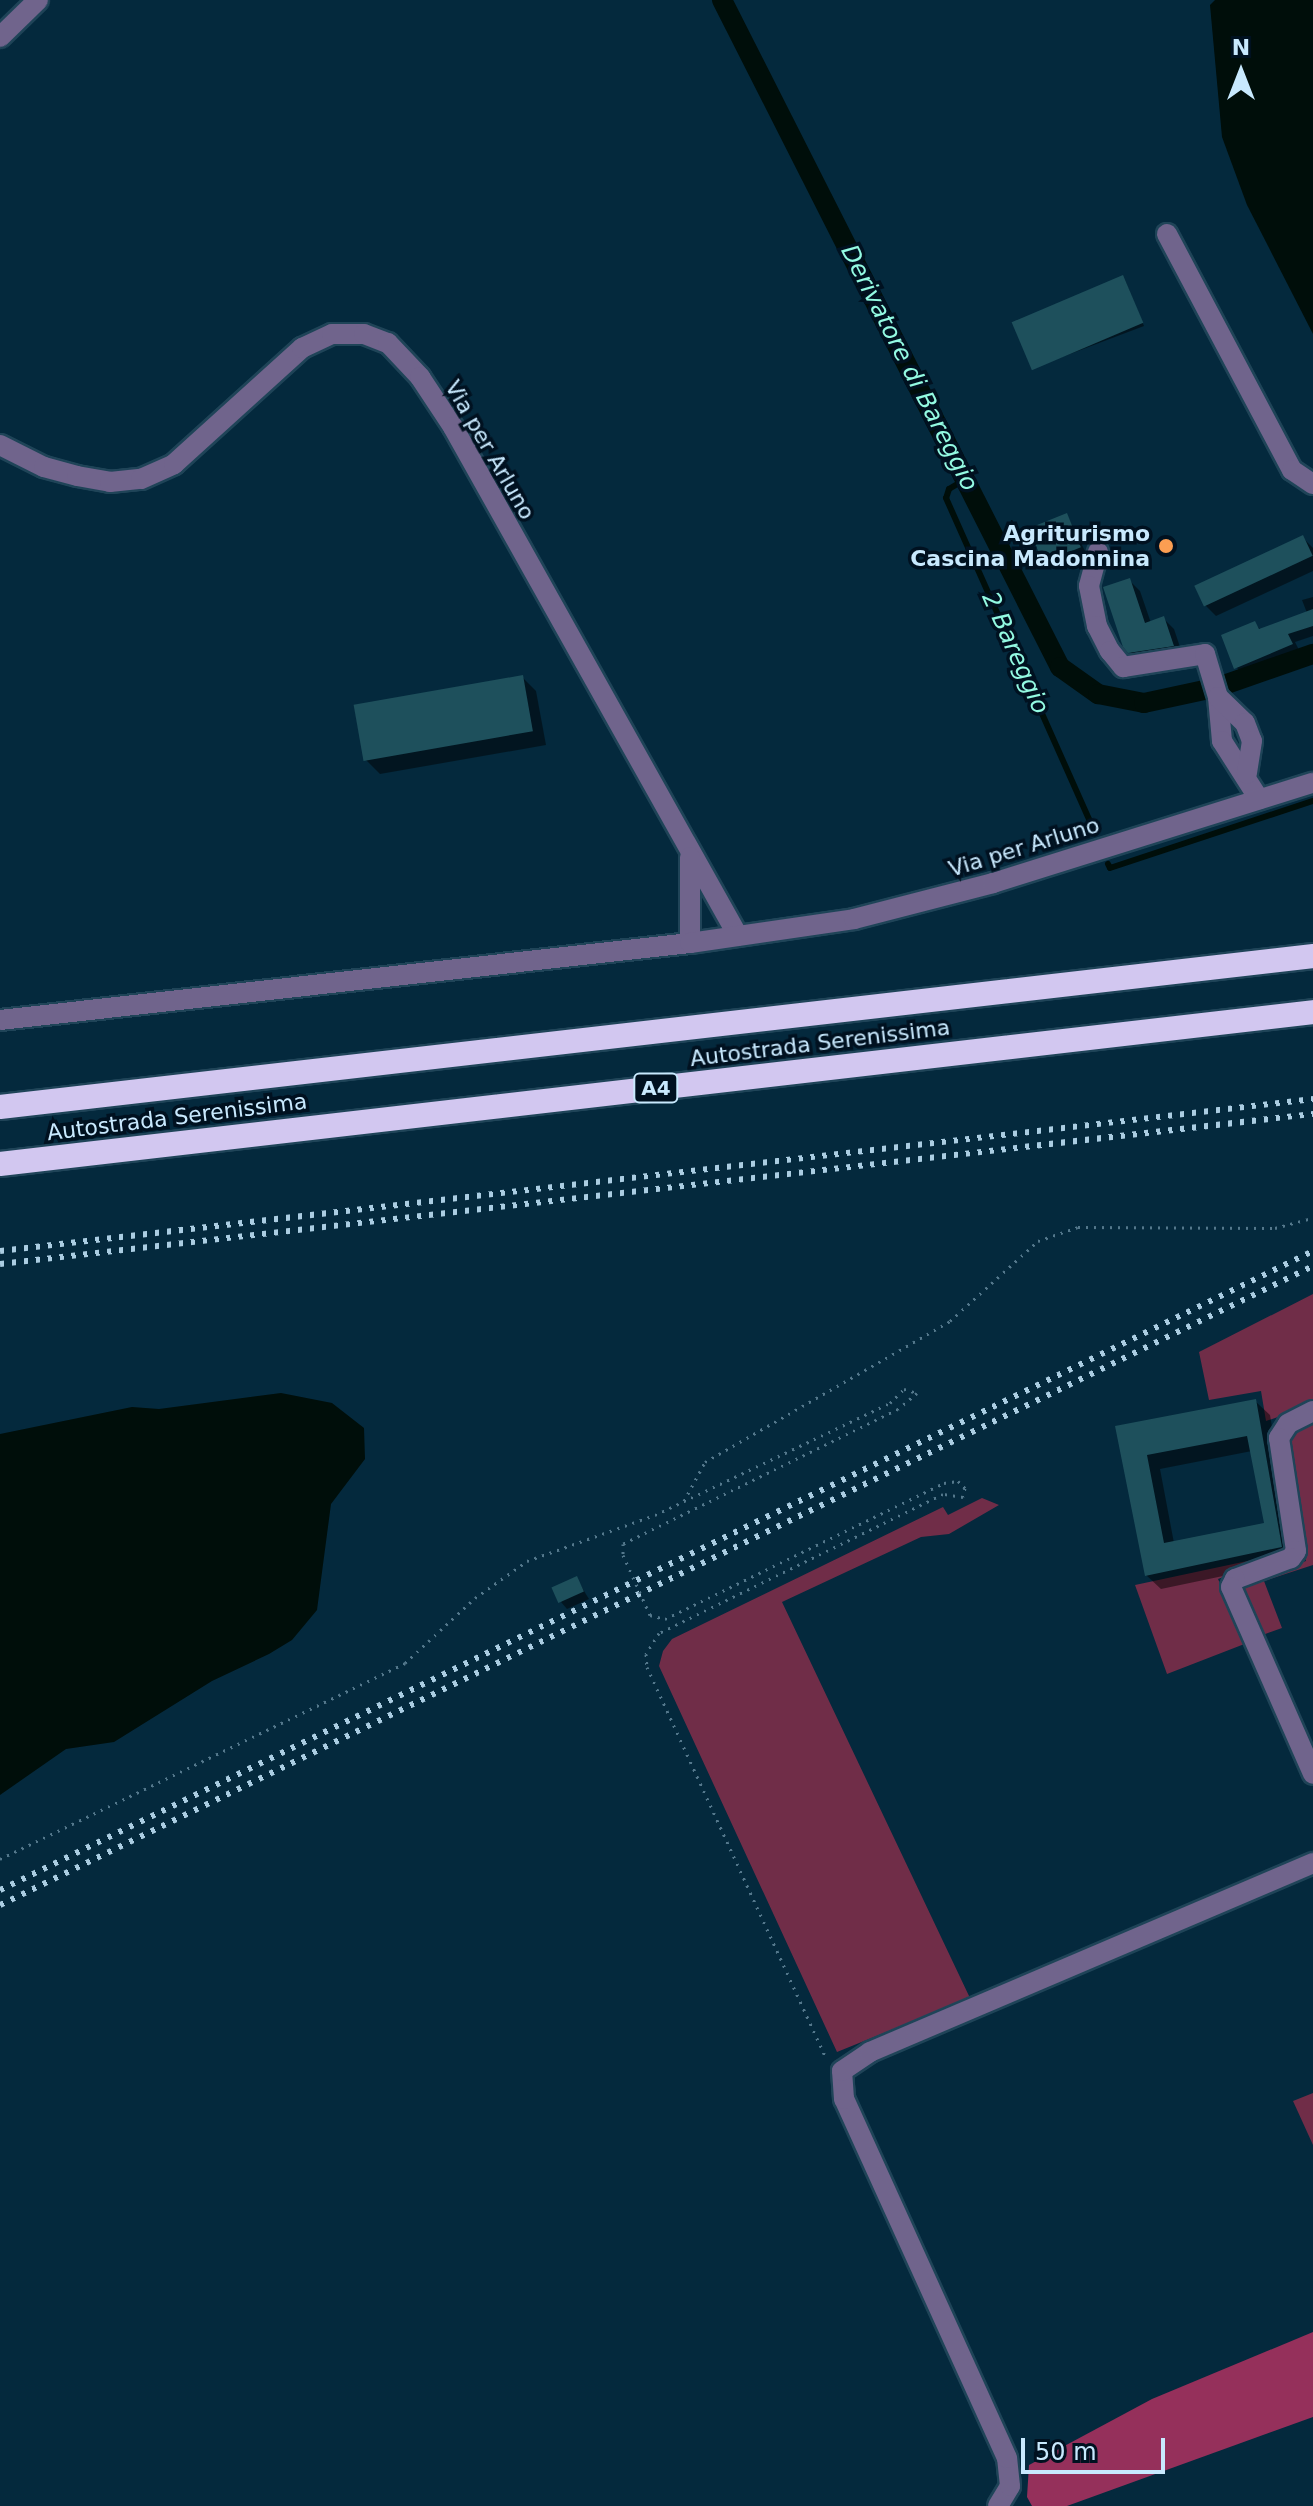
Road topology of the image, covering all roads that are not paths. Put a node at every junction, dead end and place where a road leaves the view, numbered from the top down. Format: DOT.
graph roads {
  1 [pos="38,0"];
  2 [pos="0,37"];
  3 [pos="1167,234"];
  4 [pos="0,445"];
  5 [pos="1313,484"];
  6 [pos="1098,552"];
  7 [pos="1216,687"];
  8 [pos="1247,774"];
  9 [pos="1313,783"];
  10 [pos="1259,799"];
  11 [pos="690,853"];
  12 [pos="740,936"];
  13 [pos="690,943"];
  14 [pos="1313,956"];
  15 [pos="1313,1012"];
  16 [pos="0,1020"];
  17 [pos="0,1107"];
  18 [pos="0,1164"];
  19 [pos="1313,1411"];
  20 [pos="1313,1774"];
  21 [pos="1313,1863"];
  22 [pos="998,2506"];
  1 -- 2 [label="street"];
  3 -- 5 [label="street"];
  4 -- 11 [label="street, Via per Arluno"];
  6 -- 7 [label="street"];
  7 -- 8 [label="street"];
  7 -- 8 [label="street"];
  8 -- 10 [label="street"];
  9 -- 10 [label="street, Via per Arluno"];
  10 -- 12 [label="street, Via per Arluno"];
  11 -- 12 [label="street, Via per Arluno"];
  11 -- 13 [label="street, Via per Arluno"];
  12 -- 13 [label="street"];
  13 -- 16 [label="street"];
  14 -- 17 [label="highway, Autostrada Serenissima"];
  15 -- 18 [label="highway, Autostrada Serenissima / A4"];
  19 -- 20 [label="street"];
  21 -- 22 [label="street"];
}
